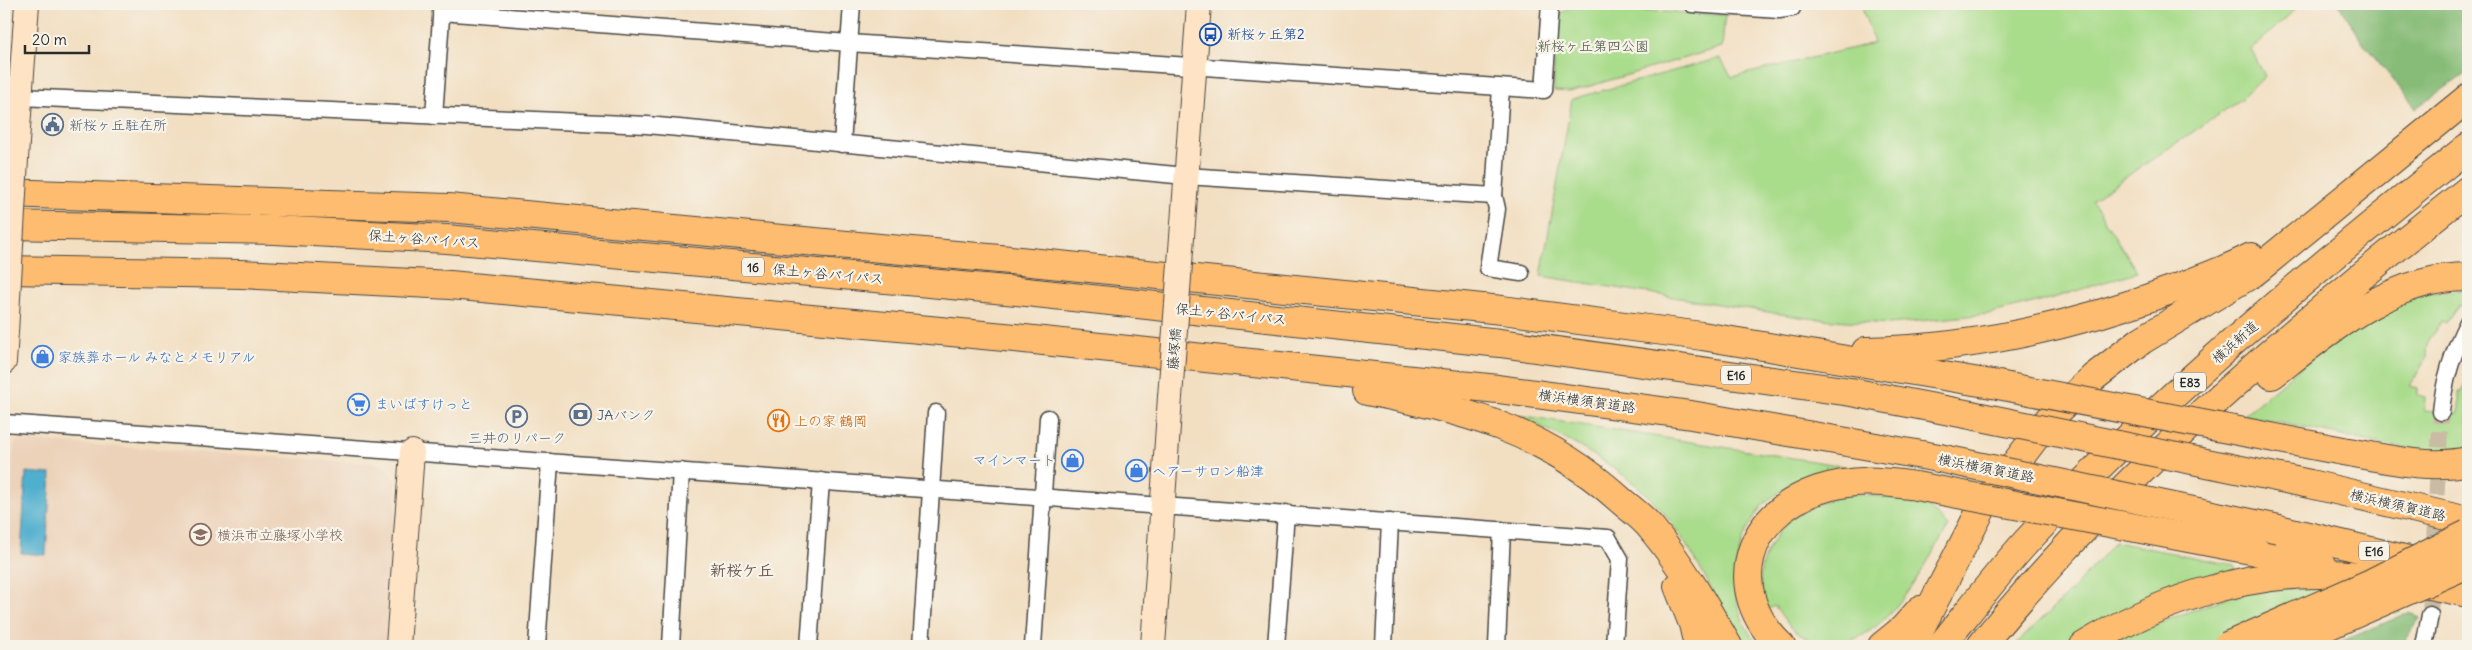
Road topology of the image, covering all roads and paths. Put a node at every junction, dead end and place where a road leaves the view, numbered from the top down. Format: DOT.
graph roads {
  1 [pos="27,4"];
  2 [pos="852,4"];
  3 [pos="1199,4"];
  4 [pos="1550,4"];
  5 [pos="1692,4"];
  6 [pos="1794,4"];
  7 [pos="441,8"];
  8 [pos="849,43"];
  9 [pos="1194,66"];
  10 [pos="1501,88"];
  11 [pos="20,97"];
  12 [pos="2468,98"];
  13 [pos="434,116"];
  14 [pos="842,144"];
  15 [pos="2468,147"];
  16 [pos="1186,176"];
  17 [pos="2468,190"];
  18 [pos="4,193"];
  19 [pos="1494,196"];
  20 [pos="2331,211"];
  21 [pos="4,225"];
  22 [pos="4,270"];
  23 [pos="1521,273"];
  24 [pos="2468,277"];
  25 [pos="1324,292"];
  26 [pos="2468,322"];
  27 [pos="1702,336"];
  28 [pos="1500,344"];
  29 [pos="4,362"];
  30 [pos="1260,363"];
  31 [pos="1851,392"];
  32 [pos="936,412"];
  33 [pos="2441,412"];
  34 [pos="1048,418"];
  35 [pos="4,423"];
  36 [pos="412,452"];
  37 [pos="550,462"];
  38 [pos="2468,462"];
  39 [pos="681,471"];
  40 [pos="821,481"];
  41 [pos="932,489"];
  42 [pos="1044,496"];
  43 [pos="1163,505"];
  44 [pos="1286,513"];
  45 [pos="2468,521"];
  46 [pos="1390,522"];
  47 [pos="1650,526"];
  48 [pos="1502,530"];
  49 [pos="2468,534"];
  50 [pos="1955,557"];
  51 [pos="2468,564"];
  52 [pos="2468,574"];
  53 [pos="2400,580"];
  54 [pos="2468,593"];
  55 [pos="2430,615"];
  56 [pos="1984,642"];
  57 [pos="398,646"];
  58 [pos="537,646"];
  59 [pos="671,646"];
  60 [pos="809,646"];
  61 [pos="921,646"];
  62 [pos="1033,646"];
  63 [pos="1153,646"];
  64 [pos="1276,646"];
  65 [pos="1384,646"];
  66 [pos="1497,646"];
  67 [pos="1614,646"];
  68 [pos="1698,646"];
  69 [pos="1728,646"];
  70 [pos="1781,646"];
  71 [pos="1882,646"];
  72 [pos="1911,646"];
  73 [pos="1941,646"];
  74 [pos="2084,646"];
  75 [pos="2227,646"];
  76 [pos="2282,646"];
  77 [pos="2424,646"];
  1 -- 11 [label="street"];
  2 -- 8 [label="street"];
  3 -- 9 [label="street, 藤塚橋"];
  4 -- 10 [label="street"];
  5 -- 6 [label="street"];
  7 -- 8 [label="street"];
  7 -- 13 [label="street"];
  8 -- 9 [label="street"];
  8 -- 14 [label="street"];
  9 -- 10 [label="street"];
  9 -- 16 [label="street, 藤塚橋"];
  10 -- 19 [label="street"];
  11 -- 13 [label="street"];
  11 -- 29 [label="street, bridge"];
  12 -- 20 [label="highway"];
  13 -- 14 [label="street"];
  14 -- 16 [label="street"];
  15 -- 73 [label="highway, 横浜新道 / E83"];
  16 -- 19 [label="street"];
  16 -- 43 [label="street, 藤塚橋, bridge"];
  17 -- 56 [label="highway, E83"];
  18 -- 25 [label="highway"];
  19 -- 23 [label="street"];
  20 -- 27 [label="highway"];
  20 -- 50 [label="highway"];
  21 -- 28 [label="highway, 保土ヶ谷バイパス / 16"];
  22 -- 30 [label="highway"];
  24 -- 56 [label="highway"];
  25 -- 27 [label="highway"];
  25 -- 31 [label="highway"];
  26 -- 33 [label="street"];
  27 -- 38 [label="highway, bridge"];
  28 -- 31 [label="highway, 横浜横須賀道路 / E16"];
  30 -- 47 [label="highway"];
  30 -- 52 [label="highway, 横浜横須賀道路 / E16, bridge"];
  31 -- 45 [label="highway, 横浜横須賀道路 / E16, bridge"];
  32 -- 41 [label="street"];
  34 -- 42 [label="street"];
  35 -- 36 [label="street"];
  36 -- 37 [label="street"];
  36 -- 57 [label="street"];
  37 -- 39 [label="street"];
  37 -- 58 [label="street"];
  39 -- 40 [label="street"];
  39 -- 59 [label="street"];
  40 -- 41 [label="street"];
  40 -- 60 [label="street"];
  41 -- 42 [label="street"];
  41 -- 61 [label="street"];
  42 -- 43 [label="street"];
  42 -- 62 [label="street"];
  43 -- 44 [label="street"];
  43 -- 63 [label="street, 藤塚橋"];
  44 -- 46 [label="street"];
  44 -- 64 [label="street"];
  46 -- 48 [label="street"];
  46 -- 65 [label="street"];
  47 -- 68 [label="highway"];
  47 -- 69 [label="highway"];
  48 -- 66 [label="street"];
  48 -- 67 [label="street"];
  49 -- 75 [label="highway, bridge"];
  50 -- 71 [label="highway"];
  50 -- 72 [label="highway"];
  51 -- 76 [label="highway, bridge"];
  53 -- 54 [label="highway"];
  53 -- 70 [label="highway, bridge"];
  53 -- 74 [label="highway"];
  55 -- 77 [label="street"];
}
